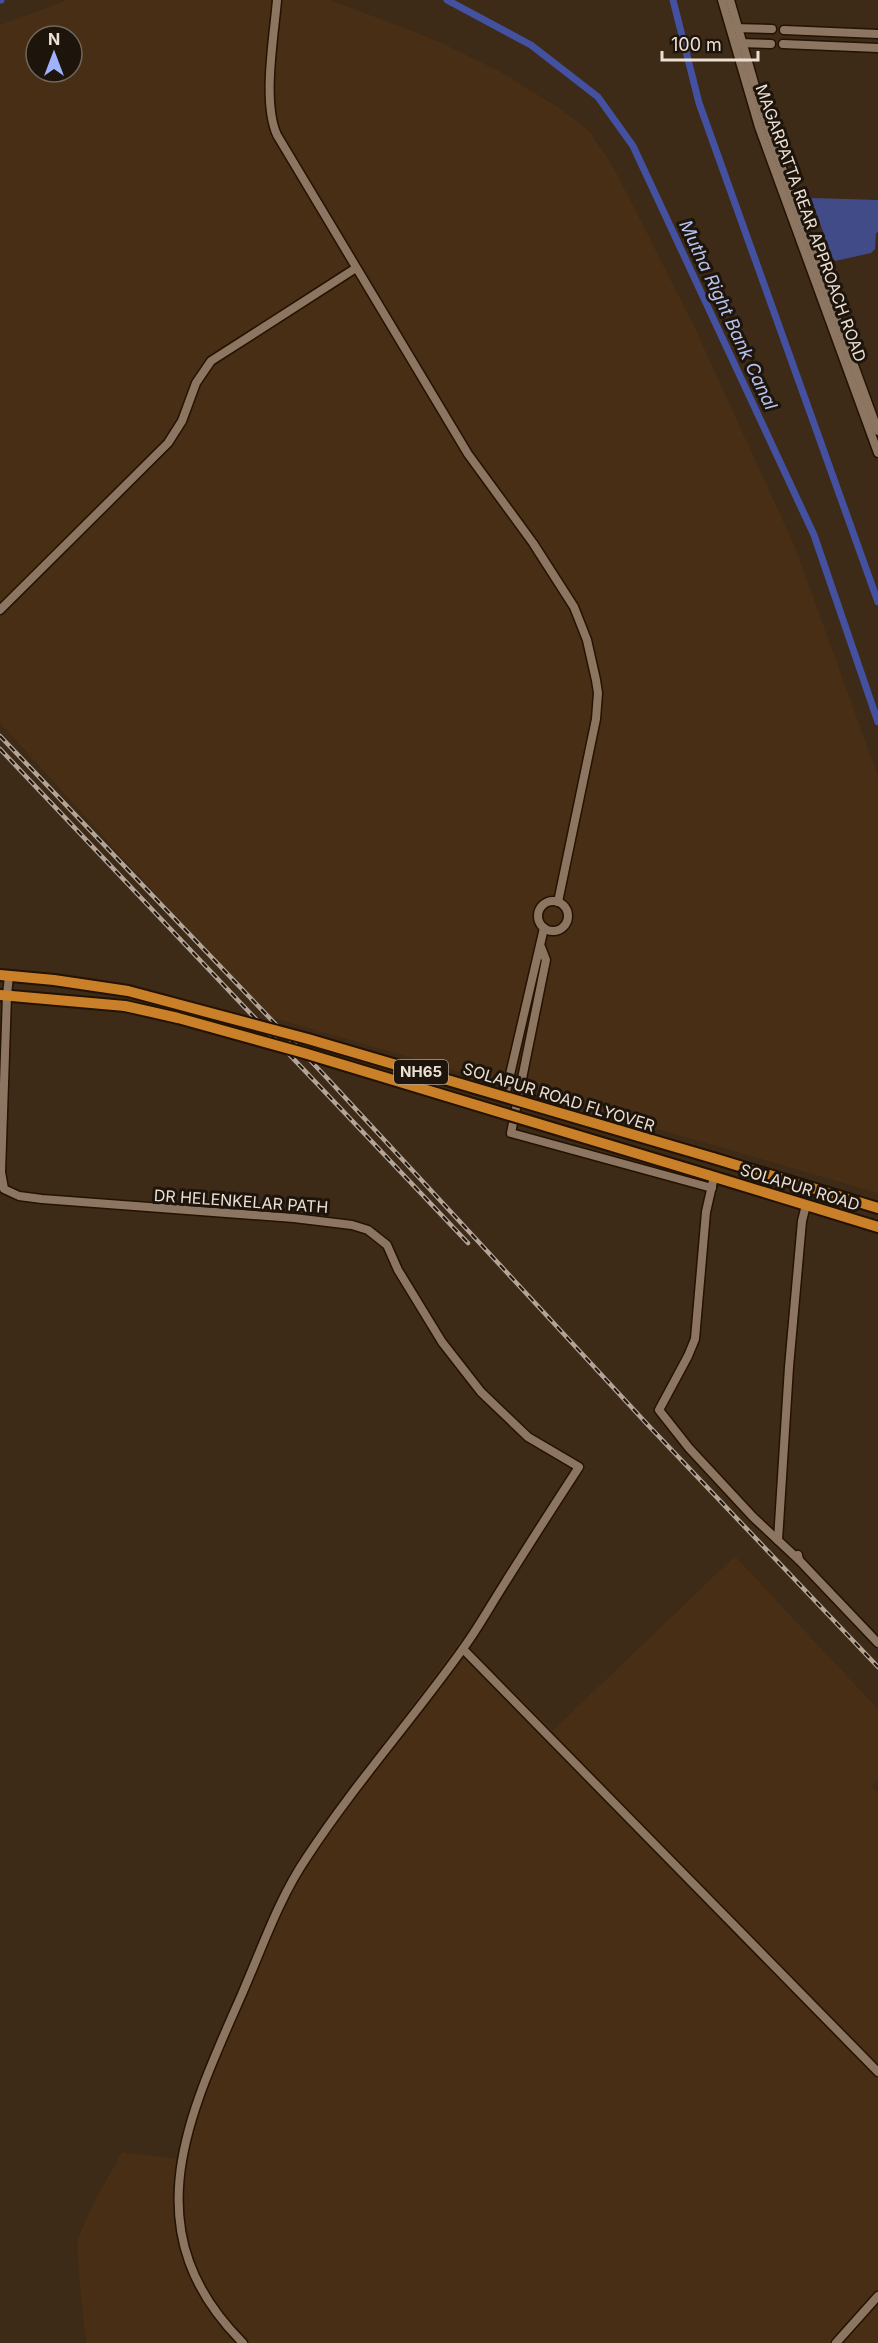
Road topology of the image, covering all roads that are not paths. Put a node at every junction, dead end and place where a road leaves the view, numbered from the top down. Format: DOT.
graph roads {
  1 [pos="277,0"];
  2 [pos="722,0"];
  3 [pos="730,0"];
  4 [pos="733,28"];
  5 [pos="772,29"];
  6 [pos="784,30"];
  7 [pos="878,34"];
  8 [pos="737,43"];
  9 [pos="771,44"];
  10 [pos="783,44"];
  11 [pos="878,48"];
  12 [pos="356,268"];
  13 [pos="878,431"];
  14 [pos="878,453"];
  15 [pos="0,610"];
  16 [pos="558,902"];
  17 [pos="544,928"];
  18 [pos="541,947"];
  19 [pos="5,976"];
  20 [pos="3,995"];
  21 [pos="505,1095"];
  22 [pos="711,1180"];
  23 [pos="859,1203"];
  24 [pos="806,1204"];
  25 [pos="878,1208"];
  26 [pos="878,1227"];
  27 [pos="778,1538"];
  28 [pos="878,1643"];
  29 [pos="463,1649"];
  30 [pos="878,2072"];
  31 [pos="878,2296"];
  32 [pos="243,2343"];
  33 [pos="836,2343"];
  1 -- 12 [label="street"];
  2 -- 4 [label="street, MAGARPATTA REAR APPROACH ROAD"];
  3 -- 4 [label="street, MAGARPATTA REAR APPROACH ROAD"];
  4 -- 5 [label="street"];
  4 -- 8 [label="street, MAGARPATTA REAR APPROACH ROAD"];
  6 -- 7 [label="street"];
  8 -- 9 [label="street"];
  8 -- 13 [label="street, MAGARPATTA REAR APPROACH ROAD"];
  8 -- 14 [label="street, MAGARPATTA REAR APPROACH ROAD"];
  10 -- 11 [label="street"];
  12 -- 15 [label="street"];
  12 -- 16 [label="street"];
  16 -- 17 [label="street"];
  16 -- 17 [label="street"];
  17 -- 18 [label="street"];
  18 -- 21 [label="street"];
  18 -- 22 [label="street"];
  19 -- 20 [label="street, DR HELENKELAR PATH"];
  19 -- 21 [label="highway, SOLAPUR ROAD FLYOVER / NH65, bridge"];
  20 -- 22 [label="highway, SOLAPUR ROAD FLYOVER / NH65, bridge"];
  20 -- 29 [label="street, DR HELENKELAR PATH"];
  21 -- 23 [label="highway, SOLAPUR ROAD FLYOVER / NH65, bridge"];
  22 -- 24 [label="highway, SOLAPUR ROAD / NH65"];
  22 -- 27 [label="street"];
  23 -- 25 [label="highway, SOLAPUR ROAD / NH65"];
  24 -- 26 [label="highway, SOLAPUR ROAD / NH65"];
  24 -- 27 [label="street"];
  27 -- 28 [label="street"];
  29 -- 30 [label="street"];
  29 -- 32 [label="street"];
  31 -- 33 [label="street"];
}
